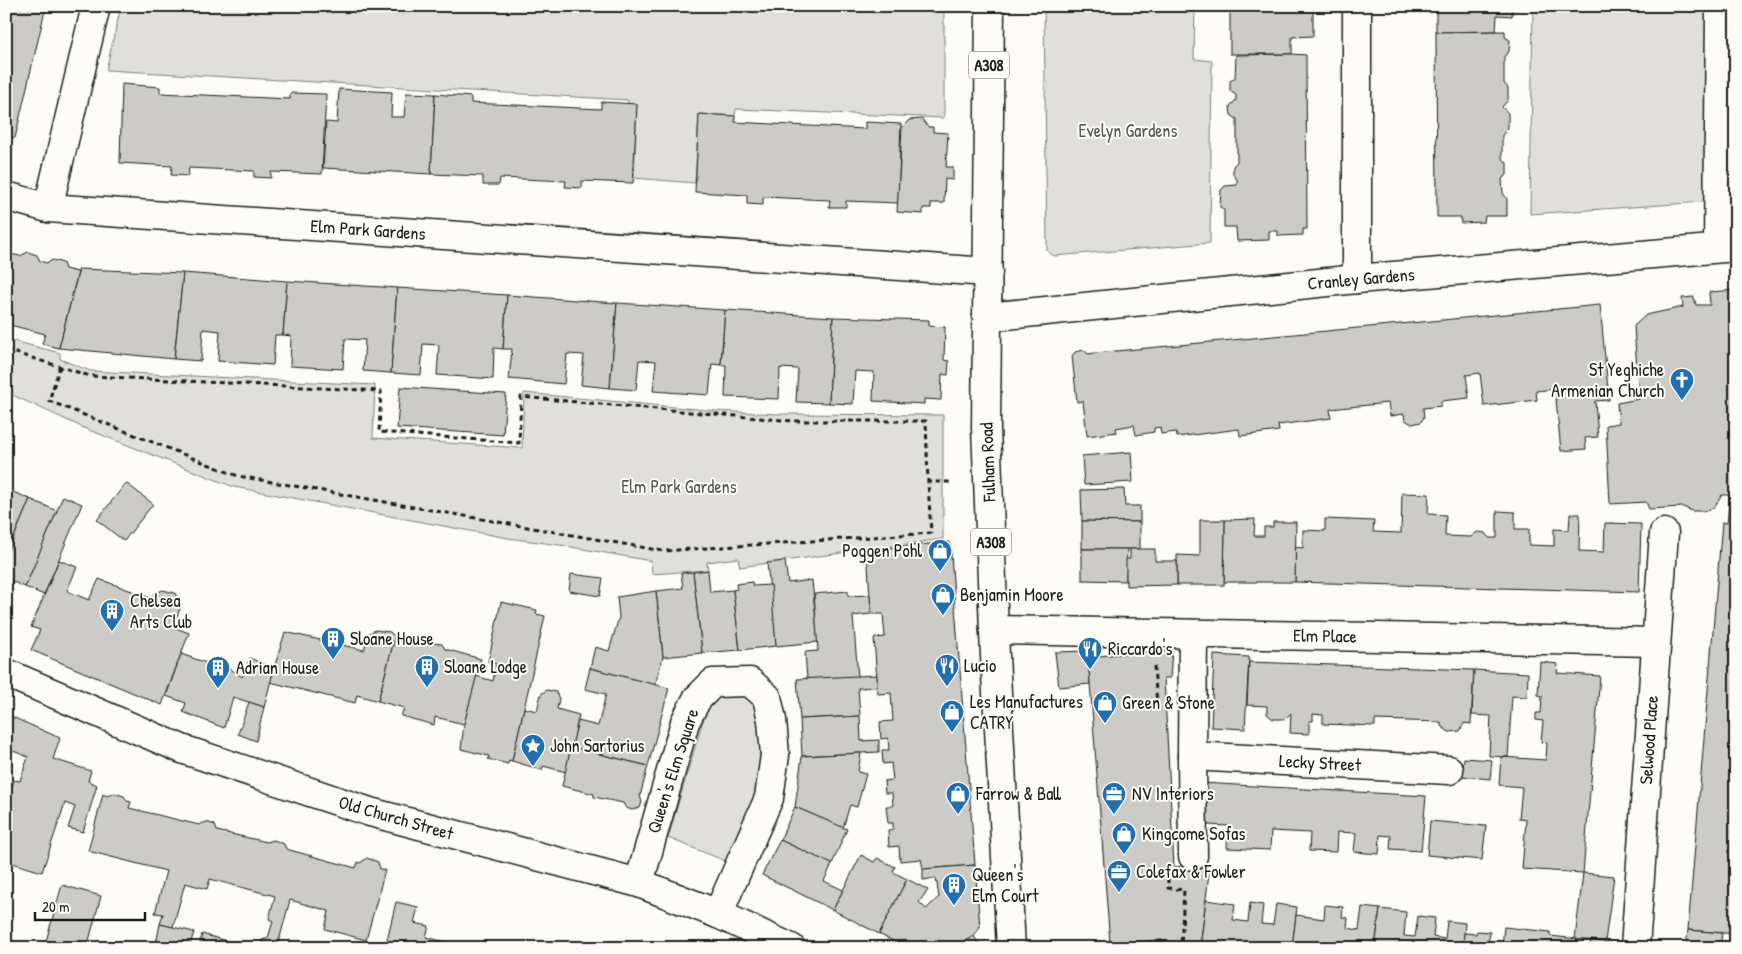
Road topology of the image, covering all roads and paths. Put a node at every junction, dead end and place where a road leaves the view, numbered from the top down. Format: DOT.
graph roads {
  1 [pos="96,6"];
  2 [pos="990,6"];
  3 [pos="1357,6"];
  4 [pos="1720,6"];
  5 [pos="6,196"];
  6 [pos="48,208"];
  7 [pos="1727,248"];
  8 [pos="988,272"];
  9 [pos="1357,279"];
  10 [pos="987,317"];
  11 [pos="6,350"];
  12 [pos="60,366"];
  13 [pos="928,482"];
  14 [pos="951,482"];
  15 [pos="1664,533"];
  16 [pos="994,630"];
  17 [pos="1193,634"];
  18 [pos="1656,642"];
  19 [pos="6,673"];
  20 [pos="1192,756"];
  21 [pos="1449,770"];
  22 [pos="1192,856"];
  23 [pos="639,883"];
  24 [pos="1168,888"];
  25 [pos="718,914"];
  26 [pos="755,940"];
  27 [pos="791,948"];
  28 [pos="1011,948"];
  29 [pos="1180,948"];
  30 [pos="1634,948"];
  1 -- 6 [label="street"];
  2 -- 8 [label="street, Fulham Road / A308"];
  3 -- 9 [label="street"];
  4 -- 7 [label="street"];
  5 -- 6 [label="street, Elm Park Gardens"];
  6 -- 8 [label="street, Elm Park Gardens"];
  7 -- 9 [label="street, Cranley Gardens"];
  8 -- 10 [label="street, Fulham Road / A308"];
  9 -- 10 [label="street, Cranley Gardens"];
  10 -- 16 [label="street, Fulham Road / A308"];
  11 -- 12 [label="path"];
  12 -- 13 [label="path"];
  12 -- 13 [label="path"];
  13 -- 14 [label="path"];
  15 -- 18 [label="street, Selwood Place"];
  16 -- 17 [label="street, Elm Place"];
  16 -- 28 [label="street, Fulham Road / A308"];
  17 -- 18 [label="street, Elm Place"];
  17 -- 20 [label="street"];
  18 -- 30 [label="street, Selwood Place"];
  19 -- 23 [label="street, Old Church Street"];
  20 -- 21 [label="street, Lecky Street"];
  20 -- 22 [label="street"];
  23 -- 25 [label="street, Old Church Street"];
  23 -- 25 [label="street, Queen's Elm Square"];
  24 -- 29 [label="path"];
  25 -- 26 [label="street, Old Church Street"];
  26 -- 27 [label="street, Old Church Street"];
}
